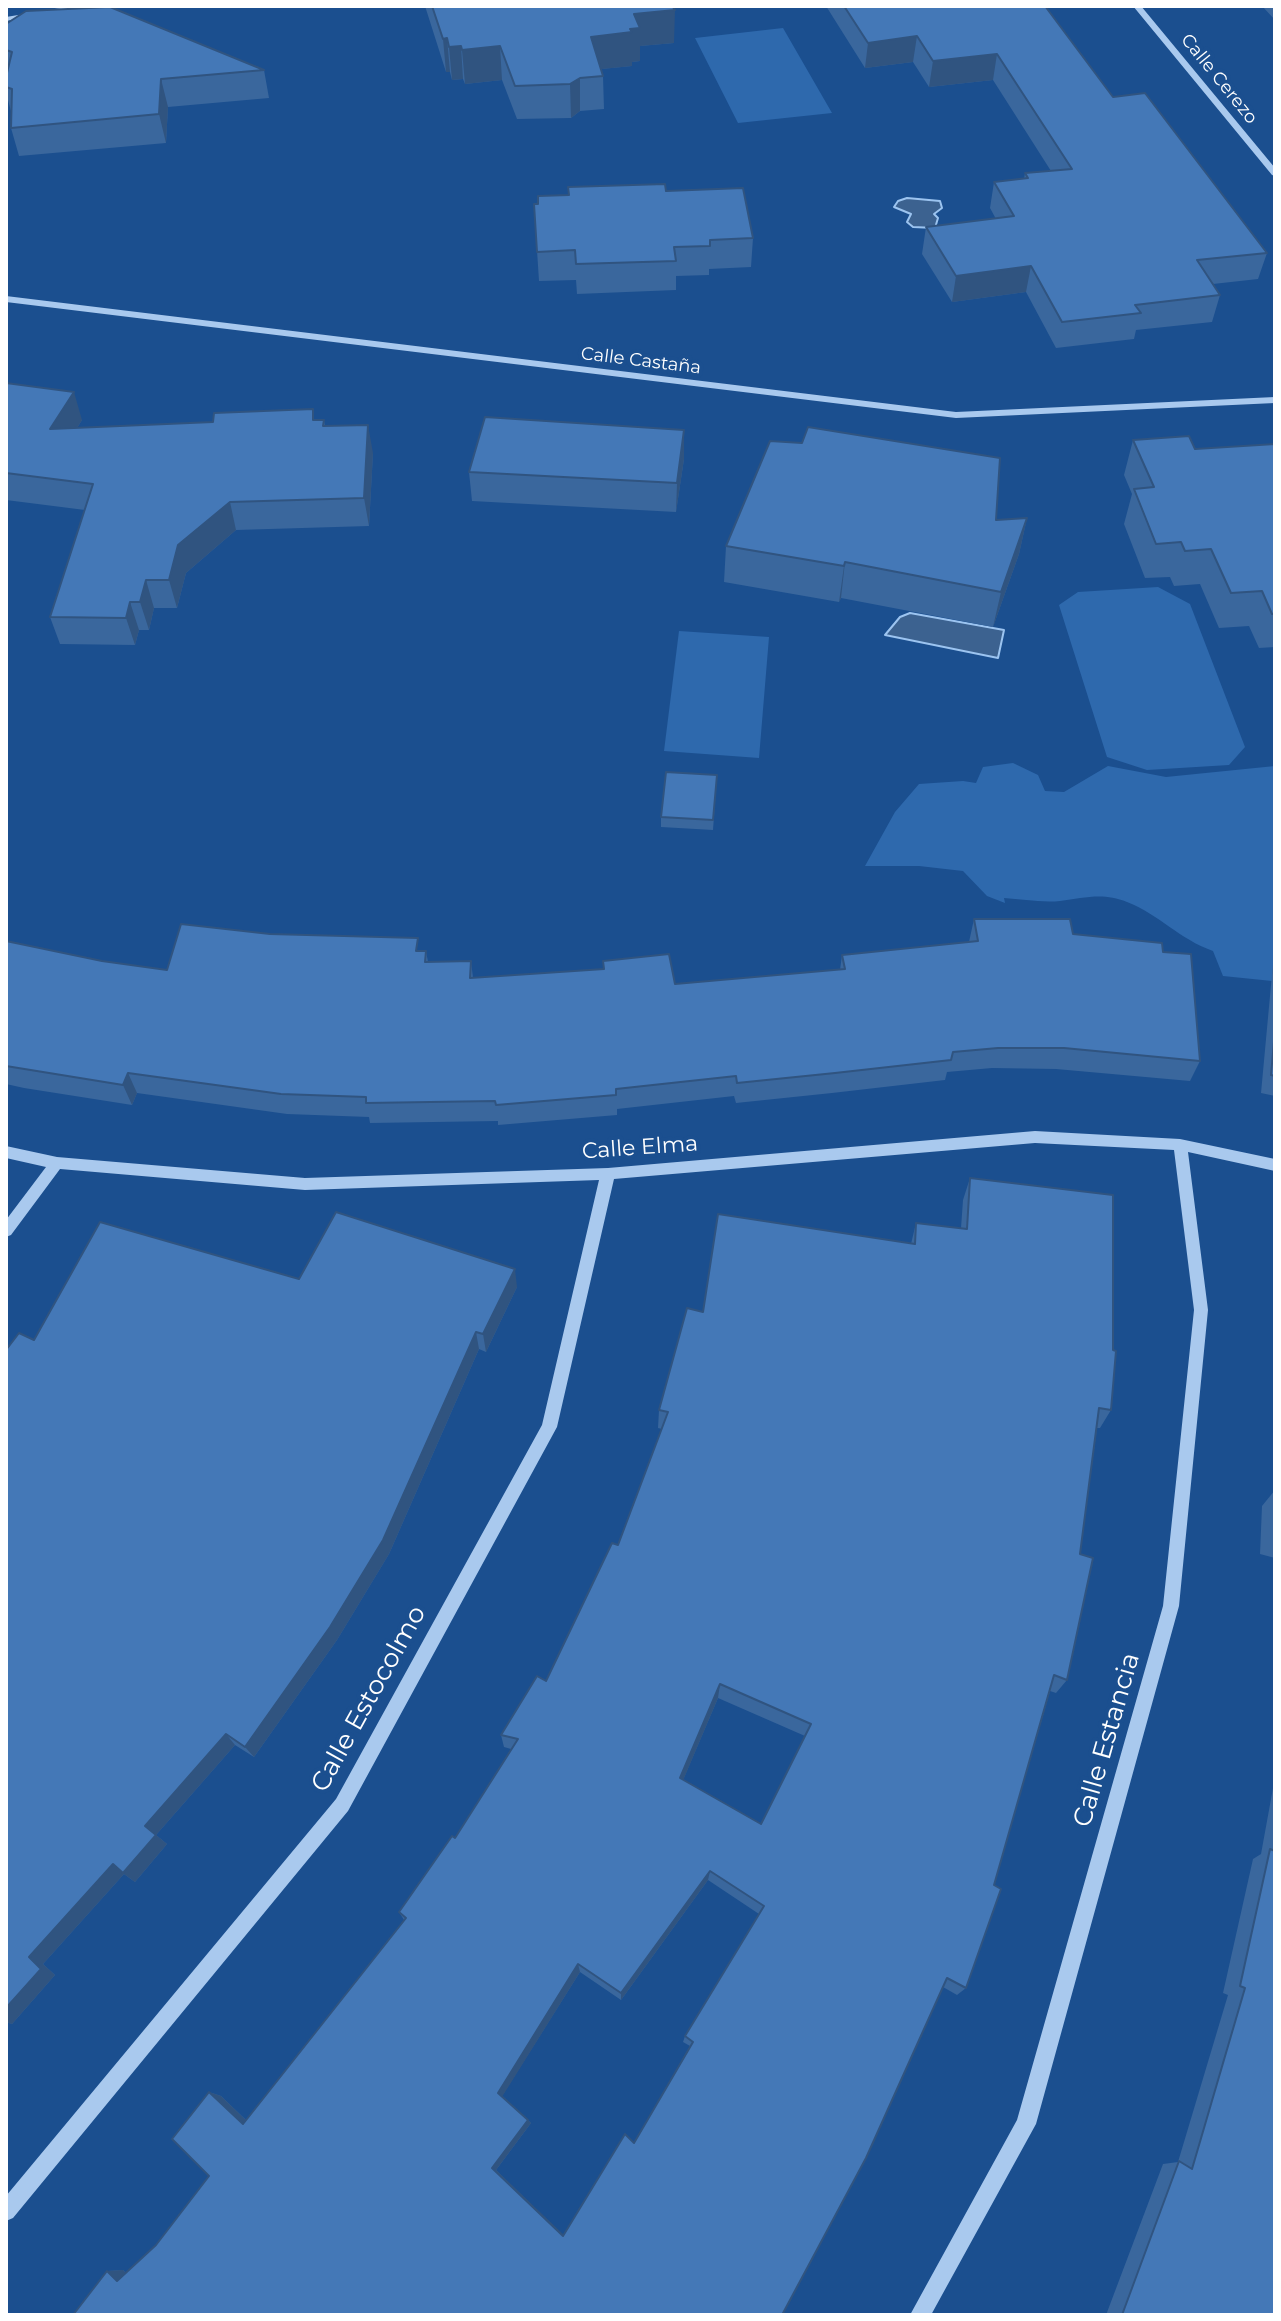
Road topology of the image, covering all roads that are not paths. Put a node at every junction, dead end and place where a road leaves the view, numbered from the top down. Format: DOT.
graph roads {
  1 [pos="87,6"];
  2 [pos="1137,6"];
  3 [pos="6,19"];
  4 [pos="1275,173"];
  5 [pos="6,299"];
  6 [pos="1275,400"];
  7 [pos="1180,1145"];
  8 [pos="6,1152"];
  9 [pos="57,1163"];
  10 [pos="1275,1165"];
  11 [pos="608,1174"];
  12 [pos="6,1231"];
  13 [pos="6,2211"];
  14 [pos="920,2315"];
  1 -- 3 [label="street"];
  2 -- 4 [label="street, Calle Cerezo"];
  5 -- 6 [label="street, Calle Castaña"];
  7 -- 10 [label="street, Calle Elma"];
  7 -- 11 [label="street, Calle Elma"];
  7 -- 14 [label="street, Calle Estancia"];
  8 -- 9 [label="street, Calle Elma"];
  9 -- 11 [label="street, Calle Elma"];
  9 -- 12 [label="street"];
  11 -- 13 [label="street, Calle Estocolmo"];
}
